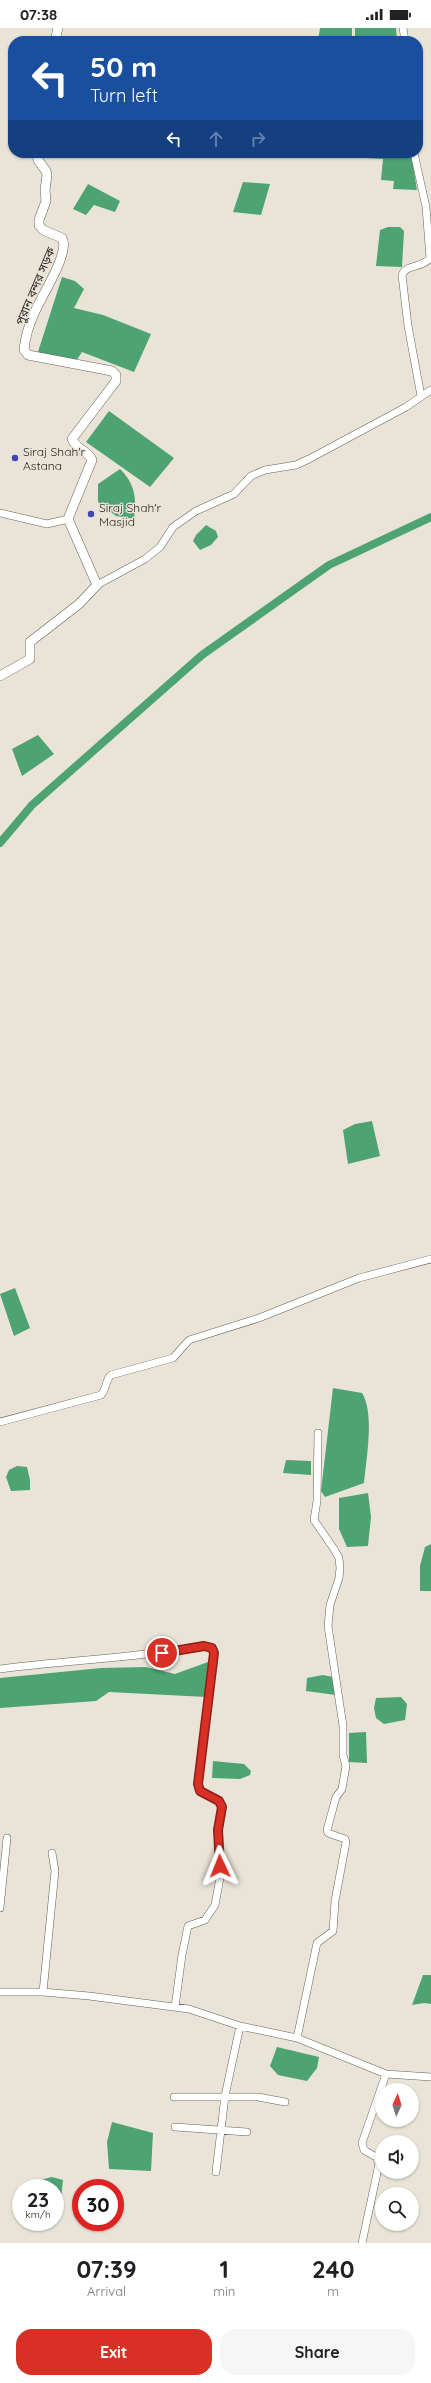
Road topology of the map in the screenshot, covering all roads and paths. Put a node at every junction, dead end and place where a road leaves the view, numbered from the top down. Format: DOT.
graph roads {
  1 [pos="38,158"];
  2 [pos="415,158"];
  3 [pos="431,390"];
  4 [pos="421,396"];
  5 [pos="0,513"];
  6 [pos="68,519"];
  7 [pos="97,585"];
  8 [pos="0,676"];
  9 [pos="431,1259"];
  10 [pos="0,1422"];
  11 [pos="318,1433"];
  12 [pos="0,1669"];
  13 [pos="7,1838"];
  14 [pos="52,1853"];
  15 [pos="0,1908"];
  16 [pos="0,1992"];
  17 [pos="43,1992"];
  18 [pos="176,2007"];
  19 [pos="240,2026"];
  20 [pos="297,2038"];
  21 [pos="386,2074"];
  22 [pos="431,2077"];
  23 [pos="225,2096"];
  24 [pos="174,2097"];
  25 [pos="284,2102"];
  26 [pos="175,2127"];
  27 [pos="221,2130"];
  28 [pos="247,2132"];
  29 [pos="216,2172"];
  30 [pos="362,2243"];
  1 -- 6 [label="street, পুরান বন্দর সড়ক"];
  2 -- 4 [label="street"];
  3 -- 4 [label="street"];
  4 -- 7 [label="street"];
  5 -- 6 [label="street"];
  6 -- 7 [label="street"];
  7 -- 8 [label="street"];
  9 -- 10 [label="street"];
  11 -- 20 [label="street"];
  12 -- 18 [label="street"];
  13 -- 15 [label="street"];
  14 -- 17 [label="street"];
  16 -- 17 [label="street"];
  17 -- 18 [label="street"];
  18 -- 19 [label="street"];
  19 -- 20 [label="street"];
  19 -- 23 [label="street"];
  20 -- 21 [label="street"];
  21 -- 22 [label="street"];
  21 -- 30 [label="street"];
  23 -- 24 [label="street"];
  23 -- 25 [label="street"];
  23 -- 27 [label="street"];
  26 -- 27 [label="street"];
  27 -- 28 [label="street"];
  27 -- 29 [label="street"];
}
